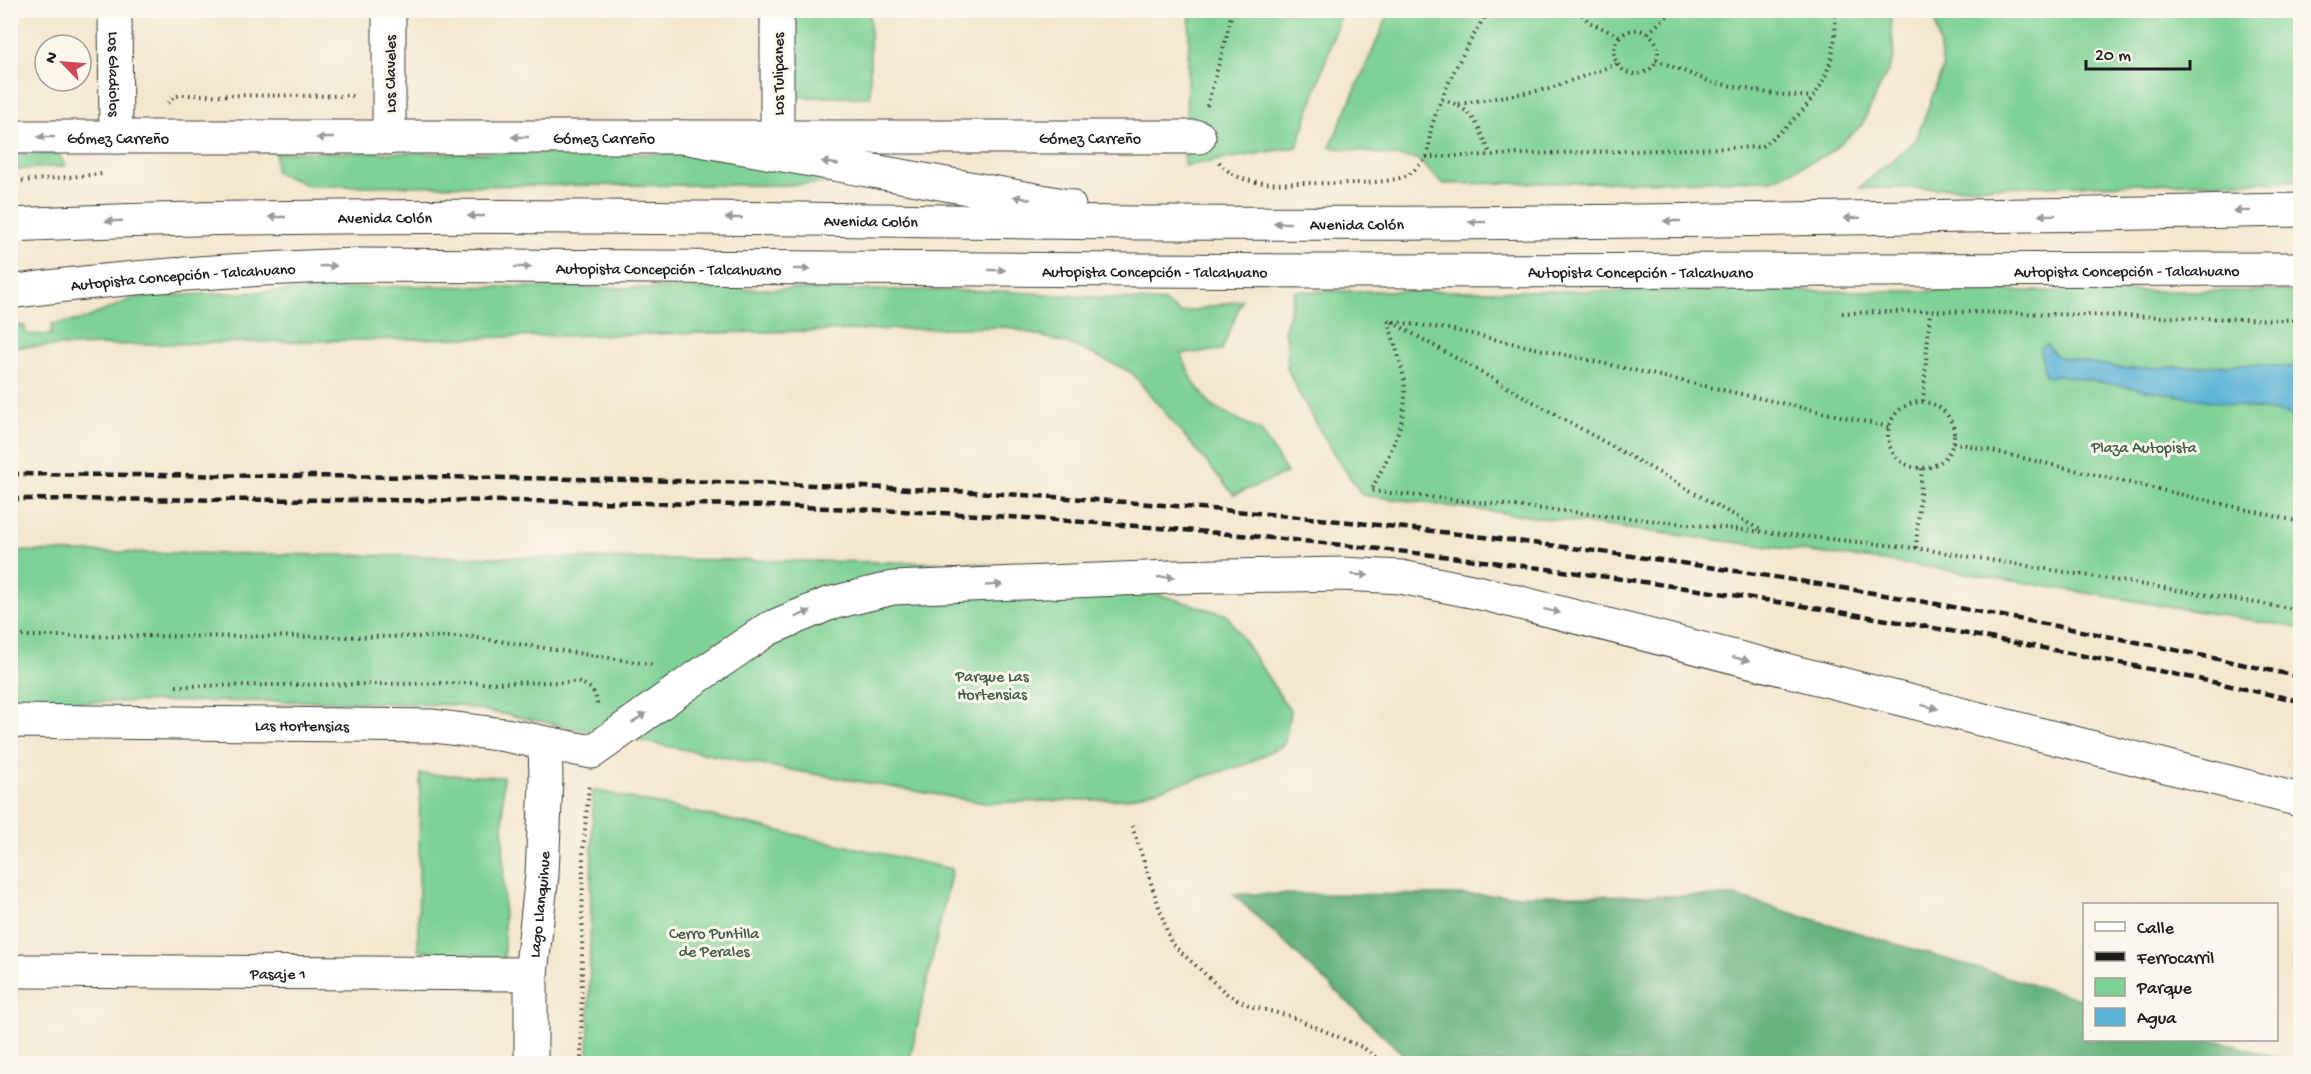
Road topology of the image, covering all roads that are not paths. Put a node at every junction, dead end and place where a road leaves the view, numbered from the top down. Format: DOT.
graph roads {
  1 [pos="115,10"];
  2 [pos="389,10"];
  3 [pos="777,10"];
  4 [pos="10,137"];
  5 [pos="116,137"];
  6 [pos="683,137"];
  7 [pos="777,137"];
  8 [pos="1199,137"];
  9 [pos="389,138"];
  10 [pos="2301,210"];
  11 [pos="1162,223"];
  12 [pos="10,225"];
  13 [pos="2301,269"];
  14 [pos="10,292"];
  15 [pos="10,722"];
  16 [pos="545,744"];
  17 [pos="2301,800"];
  18 [pos="24,971"];
  19 [pos="531,974"];
  20 [pos="531,1064"];
  1 -- 5 [label="main road, Los Gladiolos"];
  2 -- 9 [label="main road, Los Claveles"];
  3 -- 7 [label="main road, Los Tulipanes"];
  5 -- 4 [label="main road, Gómez Carreño, one-way"];
  9 -- 5 [label="main road, Gómez Carreño, one-way"];
  6 -- 7 [label="main road, Gómez Carreño"];
  6 -- 9 [label="main road, Gómez Carreño, one-way"];
  11 -- 6 [label="main road, one-way"];
  7 -- 8 [label="main road, Gómez Carreño"];
  10 -- 11 [label="main road, Avenida Colón, one-way"];
  11 -- 12 [label="main road, Avenida Colón, one-way"];
  14 -- 13 [label="main road, Autopista Concepción - Talcahuano, one-way"];
  15 -- 16 [label="main road, Las Hortensias"];
  16 -- 17 [label="main road, Las Hortensias, one-way"];
  16 -- 19 [label="main road, Lago Llanquihue"];
  18 -- 19 [label="main road, Pasaje 1"];
  19 -- 20 [label="main road, Lago Llanquihue"];
}
